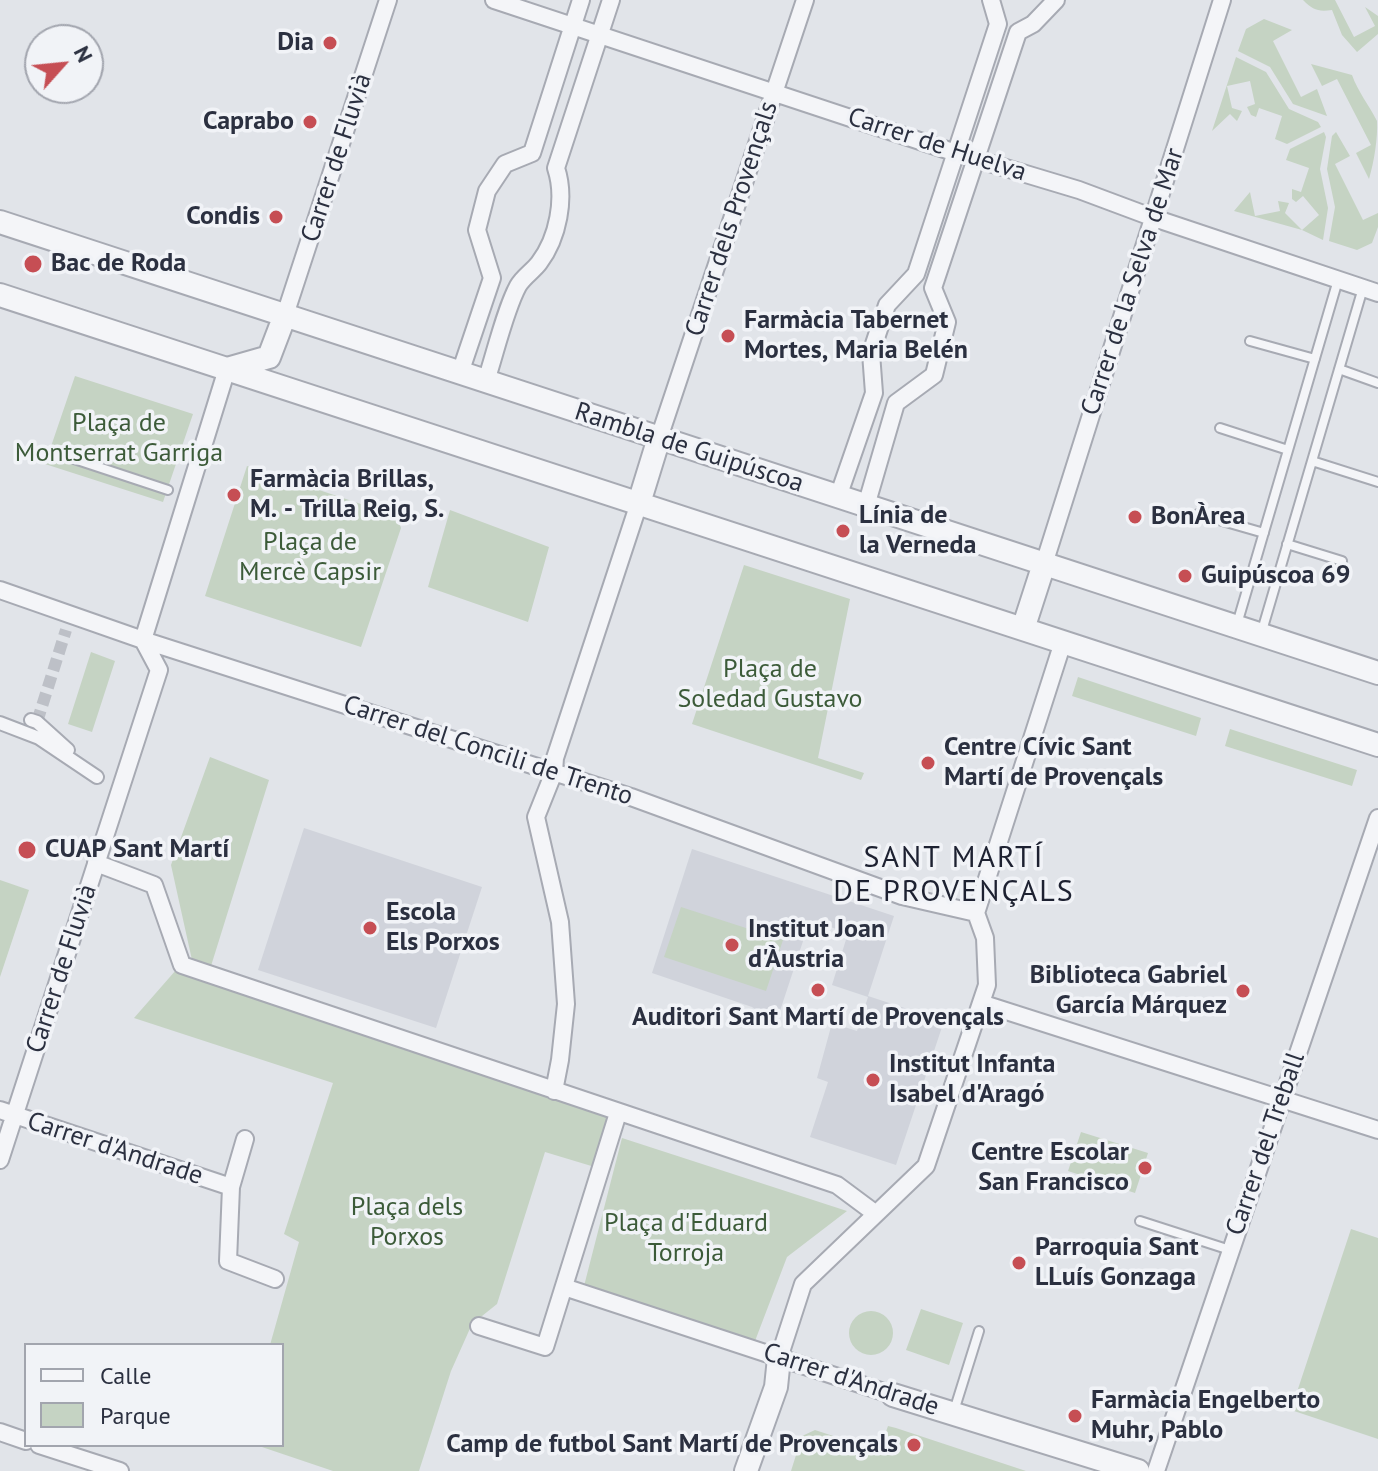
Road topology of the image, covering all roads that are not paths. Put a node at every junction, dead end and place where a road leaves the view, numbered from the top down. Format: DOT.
graph roads {
  1 [pos="388,0"];
  2 [pos="494,0"];
  3 [pos="581,0"];
  4 [pos="611,0"];
  5 [pos="805,0"];
  6 [pos="991,0"];
  7 [pos="1056,0"];
  8 [pos="1222,0"];
  9 [pos="573,26"];
  10 [pos="600,35"];
  11 [pos="774,93"];
  12 [pos="956,153"];
  13 [pos="977,159"];
  14 [pos="1154,218"];
  15 [pos="0,222"];
  16 [pos="1339,279"];
  17 [pos="1371,290"];
  18 [pos="0,295"];
  19 [pos="285,315"];
  20 [pos="1250,341"];
  21 [pos="1315,359"];
  22 [pos="227,369"];
  23 [pos="1339,369"];
  24 [pos="460,373"];
  25 [pos="486,381"];
  26 [pos="1378,383"];
  27 [pos="1220,428"];
  28 [pos="659,438"];
  29 [pos="1288,450"];
  30 [pos="59,454"];
  31 [pos="1312,461"];
  32 [pos="1378,482"];
  33 [pos="168,490"];
  34 [pos="838,497"];
  35 [pos="639,503"];
  36 [pos="866,506"];
  37 [pos="1198,514"];
  38 [pos="1264,533"];
  39 [pos="1287,544"];
  40 [pos="1342,561"];
  41 [pos="1044,564"];
  42 [pos="0,590"];
  43 [pos="1236,627"];
  44 [pos="1023,629"];
  45 [pos="1261,635"];
  46 [pos="143,640"];
  47 [pos="1063,642"];
  48 [pos="1378,673"];
  49 [pos="31,720"];
  50 [pos="0,723"];
  51 [pos="1378,745"];
  52 [pos="554,772"];
  53 [pos="1378,818"];
  54 [pos="96,863"];
  55 [pos="976,913"];
  56 [pos="981,1003"];
  57 [pos="554,1091"];
  58 [pos="1281,1099"];
  59 [pos="7,1113"];
  60 [pos="618,1113"];
  61 [pos="1378,1130"];
  62 [pos="245,1139"];
  63 [pos="0,1160"];
  64 [pos="231,1187"];
  65 [pos="876,1214"];
  66 [pos="1140,1221"];
  67 [pos="1230,1250"];
  68 [pos="275,1279"];
  69 [pos="564,1287"];
  70 [pos="479,1326"];
  71 [pos="979,1331"];
  72 [pos="779,1358"];
  73 [pos="893,1395"];
  74 [pos="954,1413"];
  75 [pos="0,1432"];
  76 [pos="24,1440"];
  77 [pos="45,1447"];
  78 [pos="120,1471"];
  79 [pos="746,1471"];
  80 [pos="1138,1471"];
  81 [pos="1156,1471"];
  1 -- 19 [label="street, Carrer de Fluvià"];
  2 -- 9 [label="street, Carrer de Huelva"];
  3 -- 9 [label="street"];
  4 -- 10 [label="street"];
  5 -- 11 [label="street, Carrer dels Provençals"];
  6 -- 12 [label="street"];
  7 -- 13 [label="street"];
  8 -- 14 [label="street, Carrer de la Selva de Mar"];
  9 -- 10 [label="street, Carrer de Huelva"];
  9 -- 24 [label="street"];
  10 -- 11 [label="street, Carrer de Huelva"];
  10 -- 25 [label="street"];
  11 -- 12 [label="street, Carrer de Huelva"];
  11 -- 28 [label="street, Carrer dels Provençals"];
  12 -- 13 [label="street, Carrer de Huelva"];
  12 -- 34 [label="street"];
  13 -- 14 [label="street, Carrer de Huelva"];
  13 -- 36 [label="street"];
  14 -- 16 [label="street, Carrer de Huelva"];
  14 -- 41 [label="street, Carrer de la Selva de Mar"];
  15 -- 19 [label="street, Rambla de Guipúscoa"];
  16 -- 17 [label="street, Carrer de Huelva"];
  16 -- 21 [label="lane"];
  17 -- 23 [label="lane"];
  18 -- 22 [label="street"];
  19 -- 22 [label="street"];
  19 -- 24 [label="street, Rambla de Guipúscoa"];
  20 -- 21 [label="lane"];
  21 -- 29 [label="lane"];
  22 -- 35 [label="street"];
  22 -- 46 [label="street"];
  23 -- 26 [label="lane"];
  23 -- 31 [label="lane"];
  24 -- 25 [label="street, Rambla de Guipúscoa"];
  25 -- 28 [label="street, Rambla de Guipúscoa"];
  27 -- 29 [label="lane"];
  28 -- 34 [label="street, Rambla de Guipúscoa"];
  28 -- 35 [label="street"];
  29 -- 38 [label="lane"];
  30 -- 33 [label="lane"];
  31 -- 32 [label="lane"];
  31 -- 39 [label="lane"];
  34 -- 36 [label="street, Rambla de Guipúscoa"];
  35 -- 44 [label="street"];
  35 -- 52 [label="street"];
  36 -- 41 [label="street, Rambla de Guipúscoa"];
  37 -- 38 [label="lane"];
  38 -- 43 [label="lane"];
  39 -- 40 [label="lane"];
  39 -- 45 [label="lane"];
  41 -- 43 [label="street, Rambla de Guipúscoa"];
  41 -- 44 [label="street"];
  42 -- 46 [label="street, Carrer del Concili de Trento"];
  43 -- 45 [label="street, Rambla de Guipúscoa"];
  44 -- 47 [label="street"];
  45 -- 48 [label="street, Rambla de Guipúscoa"];
  46 -- 52 [label="street, Carrer del Concili de Trento"];
  46 -- 54 [label="street, Carrer de Fluvià"];
  47 -- 51 [label="street"];
  47 -- 55 [label="street"];
  49 -- 50 [label="street"];
  52 -- 55 [label="street, Carrer del Concili de Trento"];
  52 -- 57 [label="street"];
  53 -- 58 [label="street, Carrer del Treball"];
  54 -- 57 [label="street"];
  54 -- 59 [label="street, Carrer de Fluvià"];
  55 -- 56 [label="street"];
  56 -- 58 [label="street"];
  56 -- 65 [label="street"];
  57 -- 60 [label="street"];
  58 -- 61 [label="street"];
  58 -- 67 [label="street, Carrer del Treball"];
  59 -- 63 [label="street, Carrer de Fluvià"];
  59 -- 64 [label="street, Carrer d'Andrade"];
  60 -- 65 [label="street"];
  60 -- 69 [label="street"];
  62 -- 64 [label="street, Carrer d'Andrade"];
  64 -- 68 [label="street, Carrer d'Andrade"];
  65 -- 72 [label="street"];
  66 -- 67 [label="lane"];
  67 -- 81 [label="street, Carrer del Treball"];
  69 -- 70 [label="street"];
  69 -- 72 [label="street, Carrer d'Andrade"];
  71 -- 74 [label="lane"];
  72 -- 73 [label="street, Carrer d'Andrade"];
  72 -- 79 [label="street"];
  73 -- 74 [label="street, Carrer d'Andrade"];
  74 -- 80 [label="street, Carrer d'Andrade"];
  75 -- 76 [label="street"];
  77 -- 78 [label="street"];
}
